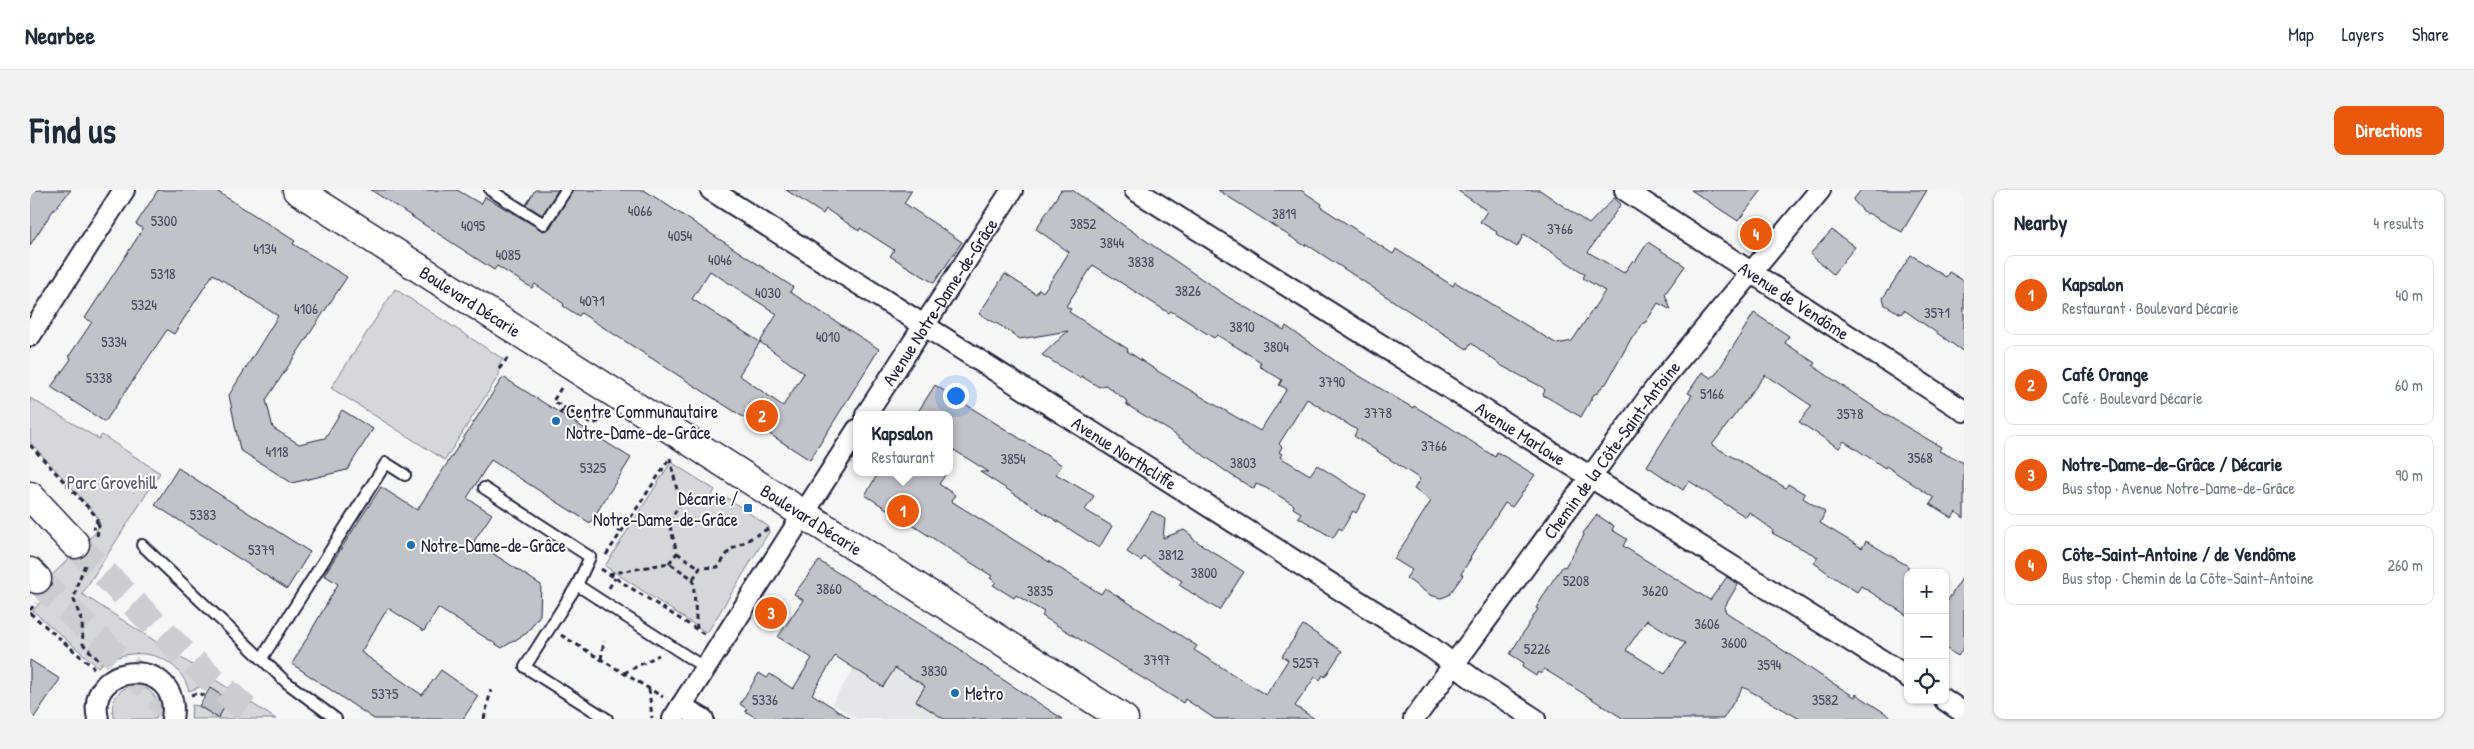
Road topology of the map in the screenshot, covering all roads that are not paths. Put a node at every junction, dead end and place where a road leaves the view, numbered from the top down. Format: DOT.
graph roads {
  1 [pos="124,190"];
  2 [pos="297,190"];
  3 [pos="490,190"];
  4 [pos="566,190"];
  5 [pos="710,190"];
  6 [pos="1012,190"];
  7 [pos="1135,190"];
  8 [pos="1625,190"];
  9 [pos="1820,190"];
  10 [pos="1750,273"];
  11 [pos="924,326"];
  12 [pos="30,336"];
  13 [pos="869,411"];
  14 [pos="1964,411"];
  15 [pos="853,436"];
  16 [pos="405,475"];
  17 [pos="1591,476"];
  18 [pos="484,488"];
  19 [pos="30,496"];
  20 [pos="803,514"];
  21 [pos="142,545"];
  22 [pos="86,548"];
  23 [pos="577,585"];
  24 [pos="262,658"];
  25 [pos="1453,664"];
  26 [pos="706,668"];
  27 [pos="1904,674"];
  28 [pos="1949,703"];
  29 [pos="674,708"];
  30 [pos="1964,713"];
  31 [pos="98,719"];
  32 [pos="172,719"];
  33 [pos="336,719"];
  34 [pos="608,719"];
  35 [pos="703,719"];
  36 [pos="1124,719"];
  37 [pos="1414,719"];
  38 [pos="1535,719"];
  1 -- 12 [label="street"];
  2 -- 20 [label="main road, Boulevard Décarie"];
  3 -- 4 [label="lane"];
  5 -- 11 [label="street, Avenue Northcliffe"];
  6 -- 11 [label="street, Avenue Notre-Dame-de-Grâce"];
  7 -- 17 [label="street, Avenue Marlowe"];
  8 -- 10 [label="street, Avenue de Vendôme"];
  9 -- 10 [label="street, Chemin de la Côte-Saint-Antoine"];
  10 -- 14 [label="street, Avenue de Vendôme"];
  10 -- 17 [label="street, Chemin de la Côte-Saint-Antoine"];
  11 -- 13 [label="street, Avenue Notre-Dame-de-Grâce"];
  11 -- 25 [label="street, Avenue Northcliffe"];
  15 -- 20 [label="street"];
  16 -- 24 [label="lane"];
  17 -- 25 [label="street, Chemin de la Côte-Saint-Antoine"];
  17 -- 27 [label="street, Avenue Marlowe"];
  18 -- 23 [label="lane"];
  19 -- 22 [label="main road"];
  20 -- 26 [label="street"];
  20 -- 36 [label="main road, Boulevard Décarie"];
  21 -- 24 [label="lane"];
  23 -- 26 [label="lane"];
  23 -- 34 [label="lane"];
  24 -- 33 [label="lane"];
  25 -- 37 [label="street, Chemin de la Côte-Saint-Antoine"];
  25 -- 38 [label="street, Avenue Northcliffe"];
  26 -- 29 [label="street"];
  28 -- 30 [label="street"];
  29 -- 35 [label="street"];
  31 -- 32 [label="street"];
}
